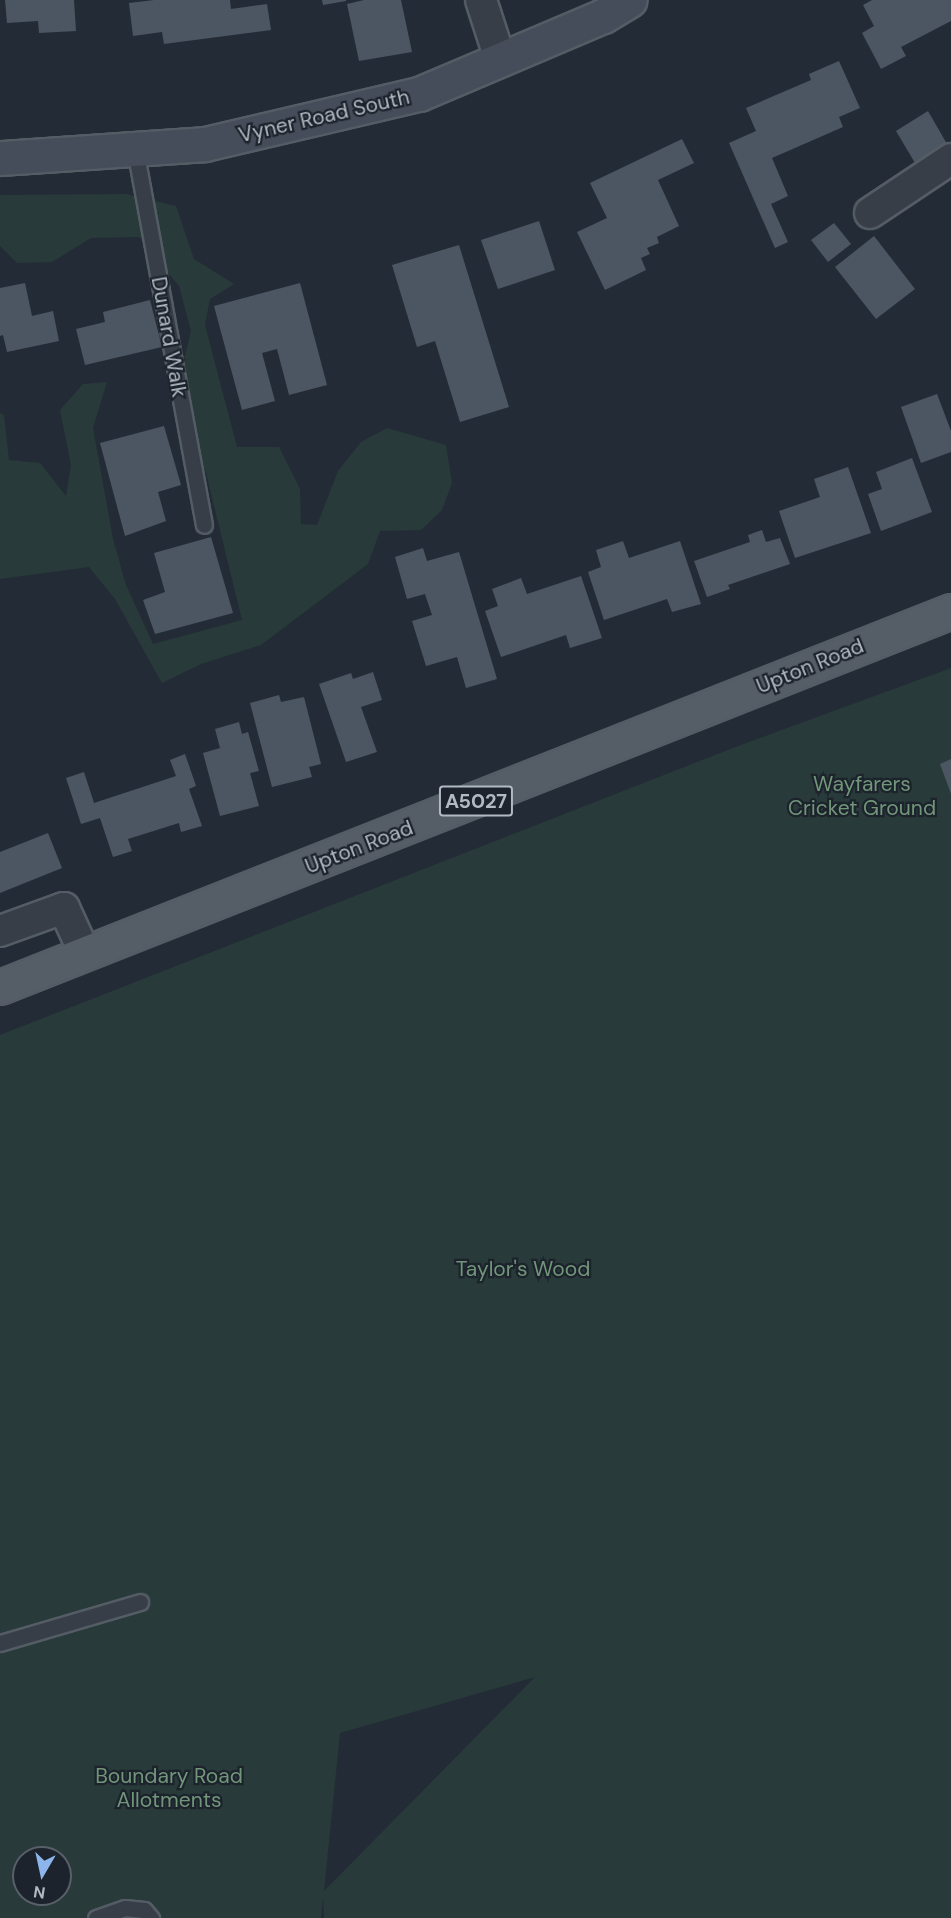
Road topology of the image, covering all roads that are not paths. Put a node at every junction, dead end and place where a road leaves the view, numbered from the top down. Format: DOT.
graph roads {
  1 [pos="481,0"];
  2 [pos="630,0"];
  3 [pos="496,45"];
  4 [pos="135,149"];
  5 [pos="0,158"];
  6 [pos="951,159"];
  7 [pos="870,213"];
  8 [pos="204,525"];
  9 [pos="951,611"];
  10 [pos="0,931"];
  11 [pos="85,954"];
  12 [pos="0,987"];
  13 [pos="140,1602"];
  14 [pos="0,1643"];
  15 [pos="96,1918"];
  16 [pos="151,1918"];
  1 -- 3 [label="street"];
  2 -- 3 [label="street, Vyner Road South"];
  3 -- 4 [label="street, Vyner Road South"];
  4 -- 5 [label="street, Vyner Road South"];
  4 -- 8 [label="lane, Dunard Walk"];
  6 -- 7 [label="street"];
  9 -- 11 [label="main road, Upton Road / A5027"];
  10 -- 11 [label="street"];
  11 -- 12 [label="main road, Upton Road / A5027"];
  13 -- 14 [label="lane"];
  15 -- 16 [label="lane"];
}
